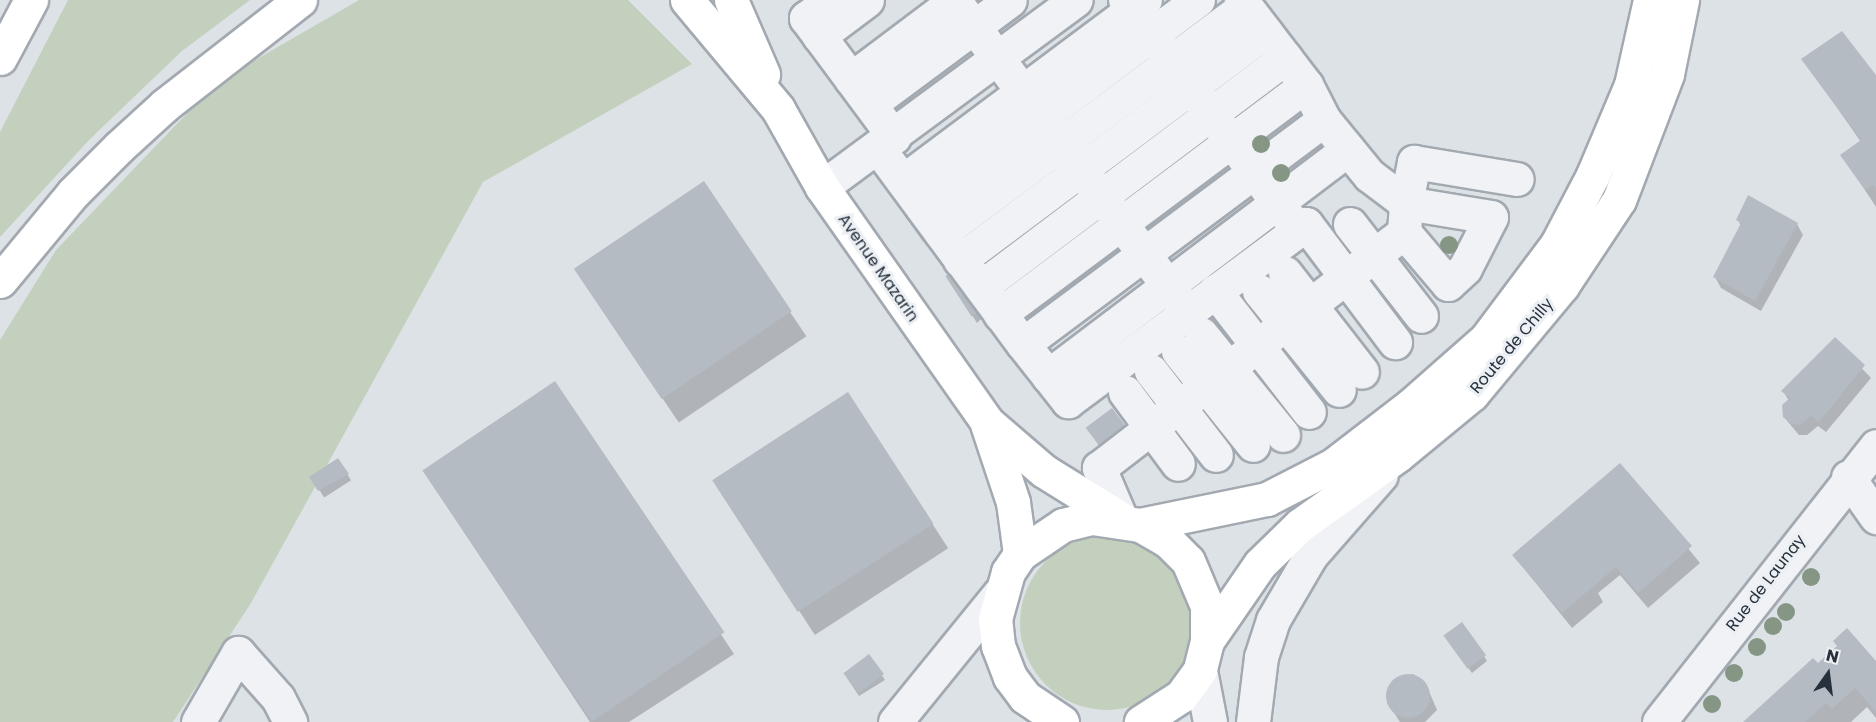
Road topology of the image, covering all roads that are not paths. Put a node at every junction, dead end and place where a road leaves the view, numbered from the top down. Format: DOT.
graph roads {
  1 [pos="31,0"];
  2 [pos="300,0"];
  3 [pos="687,0"];
  4 [pos="731,0"];
  5 [pos="831,0"];
  6 [pos="867,0"];
  7 [pos="922,0"];
  8 [pos="955,0"];
  9 [pos="1010,0"];
  10 [pos="1076,0"];
  11 [pos="1198,0"];
  12 [pos="1650,0"];
  13 [pos="1682,0"];
  14 [pos="1134,3"];
  15 [pos="1243,3"];
  16 [pos="974,27"];
  17 [pos="1265,32"];
  18 [pos="1151,35"];
  19 [pos="819,36"];
  20 [pos="0,58"];
  21 [pos="1285,58"];
  22 [pos="998,59"];
  23 [pos="1171,62"];
  24 [pos="854,82"];
  25 [pos="1306,85"];
  26 [pos="1191,87"];
  27 [pos="1032,104"];
  28 [pos="778,109"];
  29 [pos="1211,114"];
  30 [pos="1324,120"];
  31 [pos="1231,141"];
  32 [pos="887,143"];
  33 [pos="1061,144"];
  34 [pos="1348,149"];
  35 [pos="1081,170"];
  36 [pos="1255,172"];
  37 [pos="1517,179"];
  38 [pos="903,181"];
  39 [pos="822,187"];
  40 [pos="1101,196"];
  41 [pos="1278,202"];
  42 [pos="922,207"];
  43 [pos="1405,218"];
  44 [pos="1121,223"];
  45 [pos="1350,224"];
  46 [pos="1298,230"];
  47 [pos="941,233"];
  48 [pos="1144,254"];
  49 [pos="1376,257"];
  50 [pos="960,260"];
  51 [pos="1347,279"];
  52 [pos="0,281"];
  53 [pos="1272,282"];
  54 [pos="1168,286"];
  55 [pos="981,287"];
  56 [pos="1215,291"];
  57 [pos="1000,314"];
  58 [pos="1299,316"];
  59 [pos="1421,316"];
  60 [pos="1189,332"];
  61 [pos="1395,342"];
  62 [pos="1023,344"];
  63 [pos="1258,347"];
  64 [pos="1151,371"];
  65 [pos="1048,376"];
  66 [pos="1218,377"];
  67 [pos="1350,381"];
  68 [pos="1125,392"];
  69 [pos="1179,406"];
  70 [pos="1309,412"];
  71 [pos="987,422"];
  72 [pos="1151,428"];
  73 [pos="1283,435"];
  74 [pos="1253,445"];
  75 [pos="1876,446"];
  76 [pos="1216,455"];
  77 [pos="1398,455"];
  78 [pos="1178,464"];
  79 [pos="1848,477"];
  80 [pos="1876,517"];
  81 [pos="1131,522"];
  82 [pos="1020,554"];
  83 [pos="1000,593"];
  84 [pos="1204,656"];
  85 [pos="1050,721"];
  86 [pos="198,722"];
  87 [pos="290,722"];
  88 [pos="895,722"];
  89 [pos="1142,722"];
  90 [pos="1210,722"];
  91 [pos="1253,722"];
  92 [pos="1659,722"];
  1 -- 20 [label="main road"];
  2 -- 52 [label="main road"];
  3 -- 28 [label="main road"];
  4 -- 28 [label="main road"];
  5 -- 19 [label="street"];
  6 -- 19 [label="street"];
  7 -- 24 [label="street"];
  8 -- 16 [label="street"];
  8 -- 24 [label="street"];
  9 -- 16 [label="street"];
  10 -- 22 [label="street"];
  11 -- 18 [label="street"];
  12 -- 81 [label="main road, Route de Chilly"];
  13 -- 77 [label="main road, Route de Chilly"];
  14 -- 18 [label="street"];
  14 -- 27 [label="street"];
  15 -- 17 [label="street"];
  15 -- 23 [label="street"];
  16 -- 22 [label="street"];
  16 -- 24 [label="street"];
  17 -- 21 [label="street"];
  17 -- 26 [label="street"];
  18 -- 23 [label="street"];
  18 -- 27 [label="street"];
  19 -- 24 [label="street"];
  21 -- 25 [label="street"];
  21 -- 29 [label="street"];
  22 -- 27 [label="street"];
  22 -- 32 [label="street"];
  23 -- 26 [label="street"];
  23 -- 33 [label="street"];
  24 -- 32 [label="street"];
  25 -- 30 [label="street"];
  25 -- 31 [label="street"];
  26 -- 29 [label="street"];
  26 -- 35 [label="street"];
  27 -- 33 [label="street"];
  27 -- 38 [label="street"];
  27 -- 42 [label="street"];
  28 -- 39 [label="main road, Avenue Mazarin"];
  29 -- 31 [label="street"];
  29 -- 40 [label="street"];
  30 -- 34 [label="street"];
  30 -- 36 [label="street"];
  31 -- 36 [label="street"];
  31 -- 44 [label="street"];
  32 -- 38 [label="street"];
  32 -- 39 [label="street"];
  33 -- 35 [label="street"];
  33 -- 47 [label="street"];
  34 -- 41 [label="street"];
  34 -- 43 [label="street"];
  35 -- 40 [label="street"];
  35 -- 50 [label="street"];
  36 -- 41 [label="street"];
  36 -- 48 [label="street"];
  37 -- 43 [label="street"];
  38 -- 42 [label="street"];
  39 -- 71 [label="main road, Avenue Mazarin"];
  40 -- 44 [label="street"];
  40 -- 55 [label="street"];
  41 -- 46 [label="street"];
  41 -- 54 [label="street"];
  42 -- 47 [label="street"];
  43 -- 49 [label="street"];
  44 -- 48 [label="street"];
  44 -- 57 [label="street"];
  45 -- 49 [label="street"];
  46 -- 51 [label="street"];
  46 -- 56 [label="street"];
  47 -- 50 [label="street"];
  48 -- 54 [label="street"];
  48 -- 62 [label="street"];
  49 -- 51 [label="street"];
  49 -- 59 [label="street"];
  50 -- 55 [label="street"];
  51 -- 58 [label="street"];
  51 -- 61 [label="street"];
  53 -- 58 [label="street"];
  54 -- 60 [label="street"];
  54 -- 65 [label="street"];
  55 -- 57 [label="street"];
  56 -- 60 [label="street"];
  56 -- 63 [label="street"];
  57 -- 62 [label="street"];
  58 -- 63 [label="street"];
  58 -- 67 [label="street"];
  60 -- 65 [label="street"];
  60 -- 66 [label="street"];
  62 -- 65 [label="street"];
  63 -- 66 [label="street"];
  63 -- 70 [label="street"];
  64 -- 69 [label="street"];
  66 -- 69 [label="street"];
  66 -- 73 [label="street"];
  66 -- 74 [label="street"];
  68 -- 72 [label="street"];
  69 -- 72 [label="street"];
  69 -- 76 [label="street"];
  71 -- 81 [label="main road, Avenue Mazarin"];
  71 -- 82 [label="main road, Avenue Mazarin"];
  72 -- 78 [label="street"];
  72 -- 81 [label="street"];
  75 -- 79 [label="street, Rue de Launay"];
  77 -- 84 [label="main road, Route de Chilly"];
  77 -- 91 [label="street"];
  79 -- 80 [label="street"];
  79 -- 92 [label="street, Rue de Launay"];
  81 -- 82 [label="main road, Route de Chilly"];
  81 -- 84 [label="main road, Avenue Mazarin"];
  82 -- 83 [label="main road"];
  83 -- 85 [label="main road"];
  83 -- 88 [label="street"];
  84 -- 89 [label="main road, Route de Chilly"];
  84 -- 90 [label="street"];
  86 -- 87 [label="street"];
}
